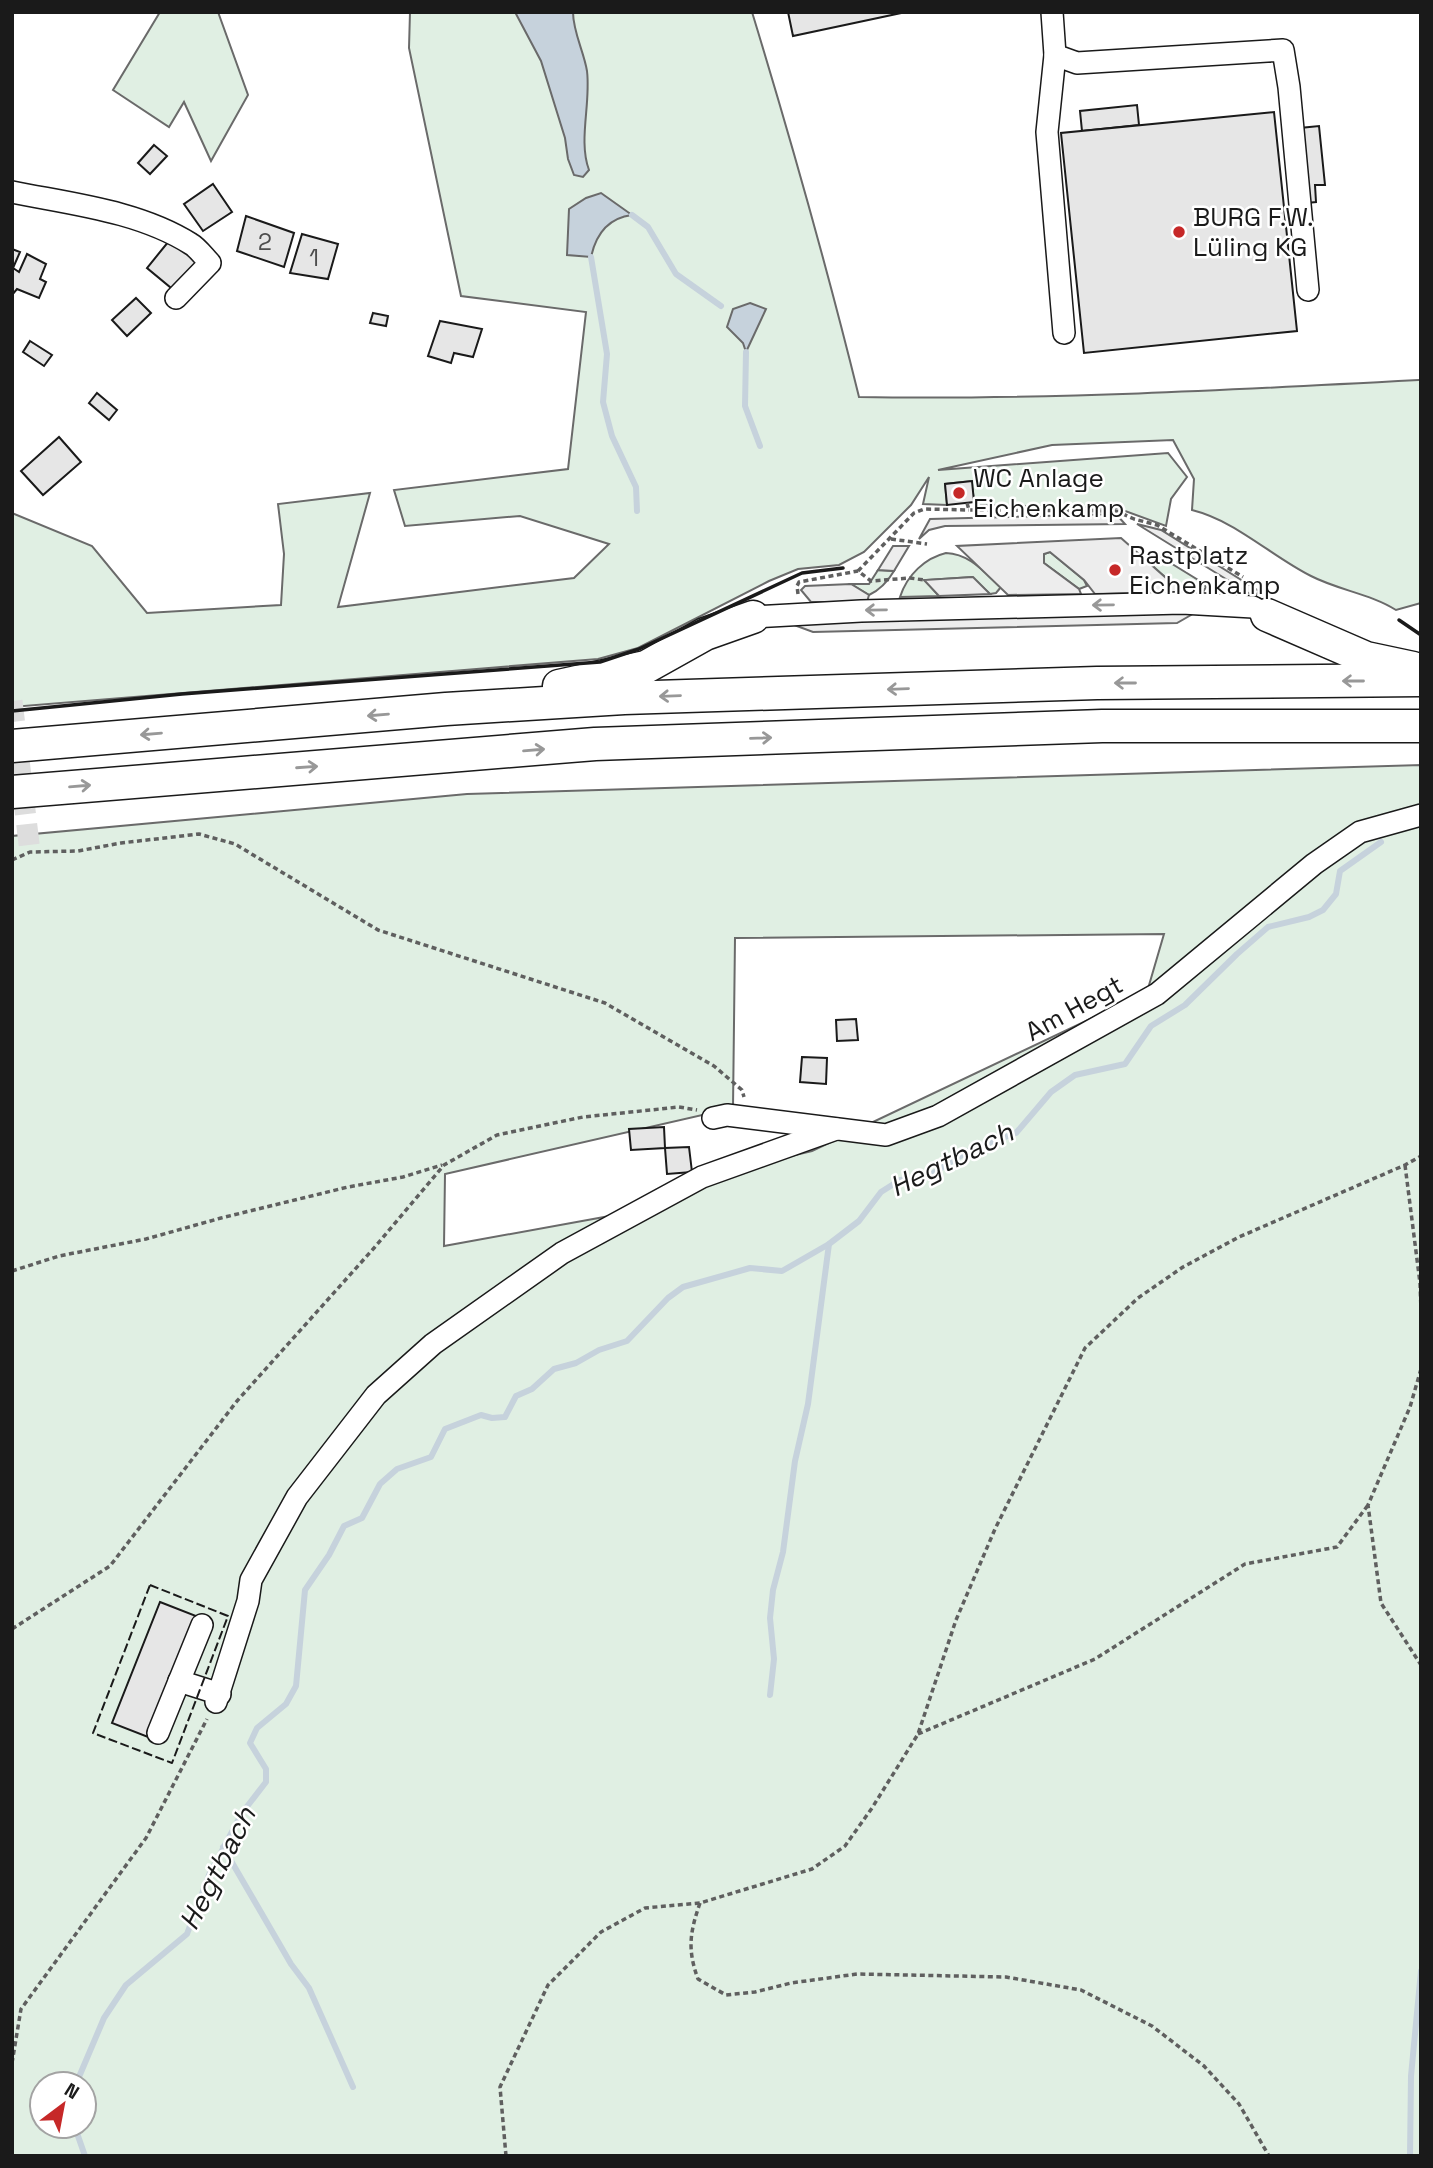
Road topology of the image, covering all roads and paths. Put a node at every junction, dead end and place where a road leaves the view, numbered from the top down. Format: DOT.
graph roads {
  1 [pos="1052,12"];
  2 [pos="1055,55"];
  3 [pos="12,191"];
  4 [pos="1308,290"];
  5 [pos="176,298"];
  6 [pos="1064,333"];
  7 [pos="967,503"];
  8 [pos="969,510"];
  9 [pos="891,539"];
  10 [pos="927,544"];
  11 [pos="858,571"];
  12 [pos="1243,577"];
  13 [pos="924,580"];
  14 [pos="811,614"];
  15 [pos="1267,615"];
  16 [pos="753,617"];
  17 [pos="1421,669"];
  18 [pos="1421,680"];
  19 [pos="446,709"];
  20 [pos="1421,726"];
  21 [pos="12,746"];
  22 [pos="12,792"];
  23 [pos="1421,816"];
  24 [pos="12,860"];
  25 [pos="678,1107"];
  26 [pos="713,1118"];
  27 [pos="751,1118"];
  28 [pos="836,1129"];
  29 [pos="1421,1156"];
  30 [pos="444,1165"];
  31 [pos="1405,1165"];
  32 [pos="12,1270"];
  33 [pos="1421,1310"];
  34 [pos="1421,1370"];
  35 [pos="1368,1505"];
  36 [pos="202,1625"];
  37 [pos="12,1629"];
  38 [pos="1421,1665"];
  39 [pos="179,1681"];
  40 [pos="218,1698"];
  41 [pos="158,1734"];
  42 [pos="918,1734"];
  43 [pos="700,1903"];
  44 [pos="13,2062"];
  45 [pos="506,2156"];
  46 [pos="1269,2156"];
  1 -- 2 [label="street"];
  2 -- 4 [label="street"];
  2 -- 6 [label="street"];
  3 -- 5 [label="street"];
  7 -- 8 [label="path"];
  8 -- 9 [label="path"];
  8 -- 12 [label="path"];
  9 -- 10 [label="path"];
  9 -- 11 [label="path"];
  11 -- 13 [label="path"];
  11 -- 14 [label="path"];
  15 -- 14 [label="street, one-way"];
  14 -- 16 [label="street"];
  15 -- 17 [label="highway"];
  16 -- 19 [label="highway"];
  18 -- 19 [label="highway, one-way"];
  19 -- 21 [label="highway, one-way"];
  22 -- 20 [label="highway, one-way"];
  23 -- 28 [label="street, Am Hegt"];
  24 -- 27 [label="path"];
  25 -- 30 [label="path"];
  26 -- 27 [label="street, Am Hegt"];
  27 -- 28 [label="street, Am Hegt"];
  28 -- 40 [label="street"];
  29 -- 31 [label="path"];
  30 -- 32 [label="path"];
  30 -- 37 [label="path"];
  31 -- 33 [label="path"];
  31 -- 42 [label="path"];
  34 -- 35 [label="path"];
  35 -- 38 [label="path"];
  35 -- 42 [label="path"];
  36 -- 39 [label="street"];
  39 -- 40 [label="street"];
  39 -- 41 [label="street"];
  40 -- 44 [label="path"];
  42 -- 43 [label="path"];
  43 -- 45 [label="path"];
  43 -- 46 [label="path"];
}
